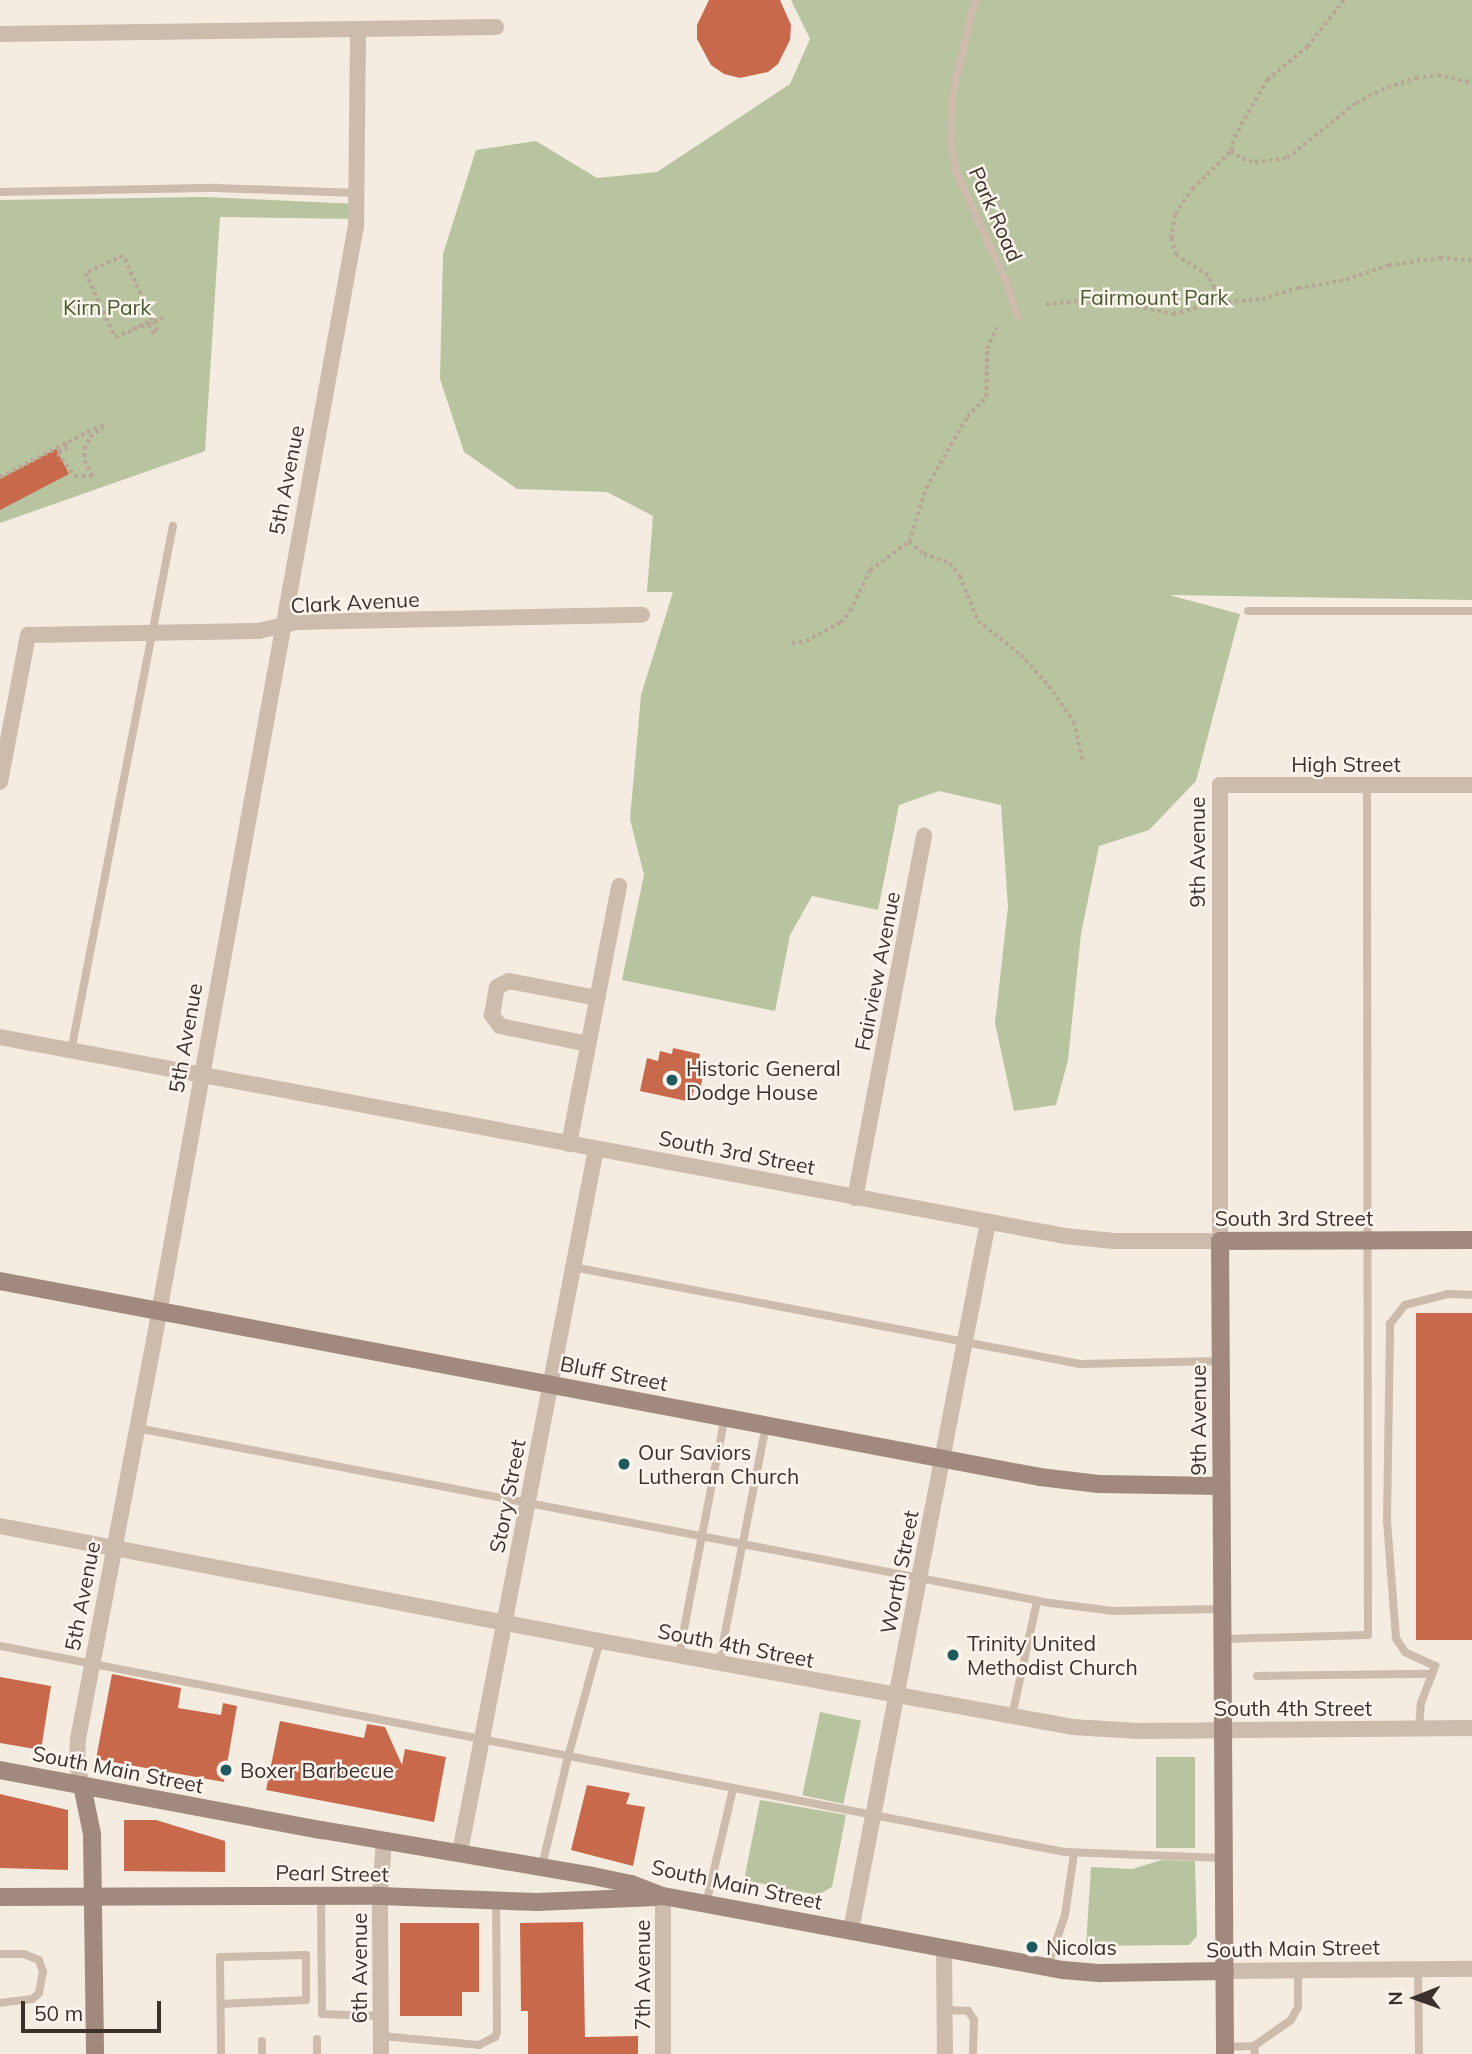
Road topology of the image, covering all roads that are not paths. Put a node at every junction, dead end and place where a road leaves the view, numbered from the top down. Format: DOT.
graph roads {
  1 [pos="975,0"];
  2 [pos="496,27"];
  3 [pos="358,31"];
  4 [pos="0,34"];
  5 [pos="0,192"];
  6 [pos="359,193"];
  7 [pos="1018,317"];
  8 [pos="173,526"];
  9 [pos="1248,611"];
  10 [pos="1472,611"];
  11 [pos="642,615"];
  12 [pos="282,626"];
  13 [pos="153,631"];
  14 [pos="0,782"];
  15 [pos="1220,785"];
  16 [pos="1367,785"];
  17 [pos="1472,785"];
  18 [pos="924,835"];
  19 [pos="619,886"];
  20 [pos="597,998"];
  21 [pos="0,1037"];
  22 [pos="588,1044"];
  23 [pos="71,1051"];
  24 [pos="202,1075"];
  25 [pos="569,1144"];
  26 [pos="596,1149"];
  27 [pos="855,1198"];
  28 [pos="988,1222"];
  29 [pos="1367,1240"];
  30 [pos="1472,1240"];
  31 [pos="1220,1241"];
  32 [pos="573,1267"];
  33 [pos="0,1281"];
  34 [pos="1472,1294"];
  35 [pos="159,1311"];
  36 [pos="965,1342"];
  37 [pos="1221,1361"];
  38 [pos="550,1384"];
  39 [pos="725,1418"];
  40 [pos="766,1425"];
  41 [pos="137,1427"];
  42 [pos="942,1458"];
  43 [pos="1221,1486"];
  44 [pos="528,1503"];
  45 [pos="0,1526"];
  46 [pos="702,1537"];
  47 [pos="743,1545"];
  48 [pos="114,1547"];
  49 [pos="919,1578"];
  50 [pos="1037,1601"];
  51 [pos="1222,1609"];
  52 [pos="503,1623"];
  53 [pos="1222,1639"];
  54 [pos="600,1641"];
  55 [pos="0,1646"];
  56 [pos="679,1656"];
  57 [pos="719,1663"];
  58 [pos="92,1664"];
  59 [pos="1432,1674"];
  60 [pos="1257,1676"];
  61 [pos="896,1696"];
  62 [pos="1012,1716"];
  63 [pos="1472,1728"];
  64 [pos="1223,1729"];
  65 [pos="1419,1729"];
  66 [pos="481,1741"];
  67 [pos="568,1757"];
  68 [pos="0,1770"];
  69 [pos="82,1785"];
  70 [pos="733,1789"];
  71 [pos="873,1816"];
  72 [pos="384,1840"];
  73 [pos="460,1852"];
  74 [pos="1074,1853"];
  75 [pos="1224,1858"];
  76 [pos="542,1866"];
  77 [pos="93,1896"];
  78 [pos="321,1896"];
  79 [pos="380,1896"];
  80 [pos="663,1896"];
  81 [pos="0,1897"];
  82 [pos="496,1900"];
  83 [pos="706,1904"];
  84 [pos="851,1930"];
  85 [pos="944,1948"];
  86 [pos="0,1954"];
  87 [pos="1047,1968"];
  88 [pos="1418,1969"];
  89 [pos="1472,1969"];
  90 [pos="1298,1971"];
  91 [pos="1225,1972"];
  92 [pos="0,2003"];
  93 [pos="221,2004"];
  94 [pos="945,2010"];
  95 [pos="381,2015"];
  96 [pos="381,2036"];
  97 [pos="317,2039"];
  98 [pos="262,2041"];
  99 [pos="1254,2050"];
  100 [pos="1225,2051"];
  101 [pos="95,2054"];
  102 [pos="221,2054"];
  103 [pos="262,2054"];
  104 [pos="317,2054"];
  105 [pos="381,2054"];
  106 [pos="663,2054"];
  107 [pos="945,2054"];
  108 [pos="973,2054"];
  109 [pos="1419,2054"];
  1 -- 7 [label="lane, Park Road"];
  2 -- 3 [label="street"];
  3 -- 4 [label="street"];
  3 -- 6 [label="street, 5th Avenue"];
  5 -- 6 [label="lane"];
  6 -- 12 [label="street, 5th Avenue"];
  8 -- 13 [label="lane"];
  9 -- 10 [label="lane"];
  11 -- 12 [label="street, Clark Avenue"];
  12 -- 13 [label="street, Clark Avenue"];
  12 -- 24 [label="street, 5th Avenue"];
  13 -- 14 [label="street, Clark Avenue"];
  13 -- 23 [label="lane"];
  15 -- 16 [label="street, High Street"];
  15 -- 31 [label="street, 9th Avenue"];
  16 -- 17 [label="street, High Street"];
  16 -- 29 [label="lane"];
  18 -- 27 [label="street, Fairview Avenue"];
  19 -- 20 [label="street"];
  20 -- 22 [label="street"];
  20 -- 22 [label="street"];
  21 -- 23 [label="street, South 3rd Street"];
  22 -- 25 [label="street"];
  23 -- 24 [label="street, South 3rd Street"];
  24 -- 25 [label="street, South 3rd Street"];
  24 -- 35 [label="street, 5th Avenue"];
  25 -- 26 [label="street, South 3rd Street"];
  26 -- 27 [label="street, South 3rd Street"];
  26 -- 32 [label="street, Story Street"];
  27 -- 28 [label="street, South 3rd Street"];
  28 -- 31 [label="street, South 3rd Street"];
  28 -- 36 [label="street, Worth Street"];
  29 -- 30 [label="main road, South 3rd Street"];
  29 -- 31 [label="main road, South 3rd Street"];
  29 -- 53 [label="lane"];
  31 -- 37 [label="main road, 9th Avenue"];
  32 -- 36 [label="lane"];
  32 -- 38 [label="street, Story Street"];
  33 -- 35 [label="main road, Bluff Street"];
  34 -- 59 [label="lane"];
  35 -- 38 [label="main road, Bluff Street"];
  35 -- 41 [label="street, 5th Avenue"];
  36 -- 37 [label="lane"];
  36 -- 42 [label="street, Worth Street"];
  37 -- 43 [label="main road, 9th Avenue"];
  38 -- 39 [label="main road, Bluff Street"];
  38 -- 44 [label="street, Story Street"];
  39 -- 40 [label="main road, Bluff Street"];
  39 -- 46 [label="lane"];
  40 -- 42 [label="main road, Bluff Street"];
  40 -- 47 [label="lane"];
  41 -- 44 [label="lane"];
  41 -- 48 [label="street, 5th Avenue"];
  42 -- 43 [label="main road, Bluff Street"];
  42 -- 49 [label="street, Worth Street"];
  43 -- 51 [label="main road, 9th Avenue"];
  44 -- 46 [label="lane"];
  44 -- 52 [label="street, Story Street"];
  45 -- 48 [label="street, South 4th Street"];
  46 -- 47 [label="lane"];
  46 -- 56 [label="lane"];
  47 -- 49 [label="lane"];
  47 -- 57 [label="lane"];
  48 -- 52 [label="street, South 4th Street"];
  48 -- 58 [label="street, 5th Avenue"];
  49 -- 50 [label="lane"];
  49 -- 61 [label="street, Worth Street"];
  50 -- 51 [label="lane"];
  50 -- 62 [label="lane"];
  51 -- 53 [label="main road, 9th Avenue"];
  52 -- 54 [label="street, South 4th Street"];
  52 -- 66 [label="street, Story Street"];
  53 -- 64 [label="main road, 9th Avenue"];
  54 -- 56 [label="street, South 4th Street"];
  54 -- 67 [label="lane"];
  55 -- 58 [label="lane"];
  56 -- 57 [label="street, South 4th Street"];
  57 -- 61 [label="street, South 4th Street"];
  58 -- 66 [label="lane"];
  58 -- 69 [label="street, 5th Avenue"];
  59 -- 60 [label="lane"];
  59 -- 65 [label="lane"];
  61 -- 62 [label="street, South 4th Street"];
  61 -- 71 [label="street, Worth Street"];
  62 -- 64 [label="street, South 4th Street"];
  63 -- 65 [label="street, South 4th Street"];
  64 -- 65 [label="street, South 4th Street"];
  64 -- 75 [label="main road, 9th Avenue"];
  66 -- 67 [label="lane"];
  66 -- 73 [label="street, Story Street"];
  67 -- 70 [label="lane"];
  67 -- 76 [label="lane"];
  68 -- 69 [label="main road, South Main Street"];
  69 -- 72 [label="main road, South Main Street"];
  69 -- 77 [label="main road, 5th Avenue"];
  70 -- 71 [label="lane"];
  70 -- 83 [label="lane"];
  71 -- 74 [label="lane"];
  71 -- 84 [label="street, Worth Street"];
  72 -- 73 [label="main road, South Main Street"];
  72 -- 79 [label="street, 6th Avenue"];
  73 -- 76 [label="main road, South Main Street"];
  74 -- 75 [label="lane"];
  74 -- 87 [label="lane"];
  75 -- 91 [label="main road, 9th Avenue"];
  76 -- 80 [label="main road, South Main Street"];
  77 -- 78 [label="main road, Pearl Street"];
  77 -- 81 [label="main road, Pearl Street"];
  77 -- 101 [label="main road, 5th Avenue"];
  78 -- 79 [label="main road, Pearl Street"];
  78 -- 95 [label="lane"];
  79 -- 82 [label="main road, Pearl Street"];
  79 -- 95 [label="street, 6th Avenue"];
  80 -- 82 [label="main road, Pearl Street"];
  80 -- 83 [label="main road, South Main Street"];
  80 -- 106 [label="street, 7th Avenue"];
  82 -- 96 [label="lane"];
  83 -- 84 [label="main road, South Main Street"];
  84 -- 85 [label="main road, South Main Street"];
  85 -- 87 [label="main road, South Main Street"];
  85 -- 94 [label="street"];
  86 -- 92 [label="lane"];
  87 -- 91 [label="main road, South Main Street"];
  88 -- 89 [label="street, South Main Street"];
  88 -- 90 [label="street, South Main Street"];
  88 -- 109 [label="lane"];
  90 -- 91 [label="street, South Main Street"];
  90 -- 99 [label="lane"];
  91 -- 100 [label="main road, 9th Avenue"];
  93 -- 93 [label="lane"];
  93 -- 102 [label="lane"];
  94 -- 107 [label="street"];
  94 -- 108 [label="lane"];
  95 -- 96 [label="street, 6th Avenue"];
  96 -- 105 [label="street, 6th Avenue"];
  97 -- 104 [label="lane"];
  98 -- 103 [label="lane"];
  99 -- 100 [label="lane"];
}
